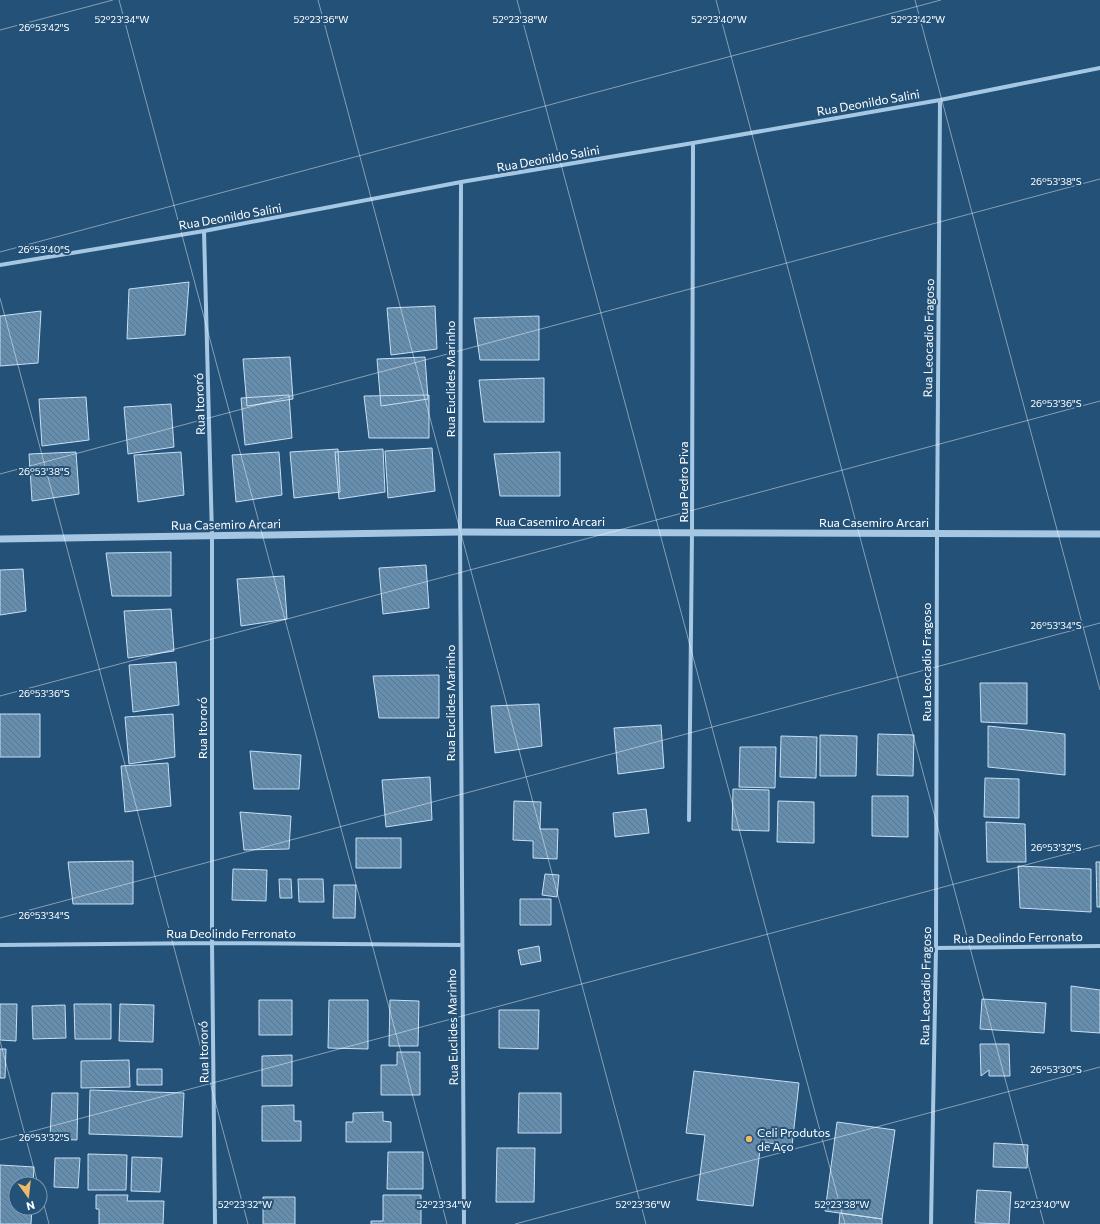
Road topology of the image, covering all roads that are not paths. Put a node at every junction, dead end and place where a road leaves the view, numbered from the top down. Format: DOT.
graph roads {
  1 [pos="1100,68"];
  2 [pos="940,100"];
  3 [pos="693,143"];
  4 [pos="461,182"];
  5 [pos="204,231"];
  6 [pos="0,265"];
  7 [pos="460,532"];
  8 [pos="692,533"];
  9 [pos="937,534"];
  10 [pos="1100,534"];
  11 [pos="212,536"];
  12 [pos="0,539"];
  13 [pos="689,820"];
  14 [pos="212,943"];
  15 [pos="0,945"];
  16 [pos="461,945"];
  17 [pos="1100,946"];
  18 [pos="936,948"];
  19 [pos="215,1224"];
  20 [pos="464,1224"];
  21 [pos="931,1224"];
  1 -- 2 [label="street, Rua Deonildo Salini"];
  2 -- 3 [label="street, Rua Deonildo Salini"];
  2 -- 9 [label="street, Rua Leocadio Fragoso"];
  3 -- 4 [label="street, Rua Deonildo Salini"];
  3 -- 8 [label="street, Rua Pedro Piva"];
  4 -- 5 [label="street, Rua Deonildo Salini"];
  4 -- 7 [label="street, Rua Euclides Marinho"];
  5 -- 6 [label="street, Rua Deonildo Salini"];
  5 -- 11 [label="street, Rua Itororó"];
  7 -- 8 [label="street, Rua Casemiro Arcari"];
  7 -- 11 [label="street, Rua Casemiro Arcari"];
  7 -- 16 [label="street, Rua Euclides Marinho"];
  8 -- 9 [label="street, Rua Casemiro Arcari"];
  8 -- 13 [label="street, Rua Pedro Piva"];
  9 -- 10 [label="street, Rua Casemiro Arcari"];
  9 -- 18 [label="street, Rua Leocadio Fragoso"];
  11 -- 12 [label="street, Rua Casemiro Arcari"];
  11 -- 14 [label="street, Rua Itororó"];
  14 -- 15 [label="street, Rua Deolindo Ferronato"];
  14 -- 16 [label="street, Rua Deolindo Ferronato"];
  14 -- 19 [label="street, Rua Itororó"];
  16 -- 20 [label="street, Rua Euclides Marinho"];
  17 -- 18 [label="street, Rua Deolindo Ferronato"];
  18 -- 21 [label="street, Rua Leocadio Fragoso"];
}
